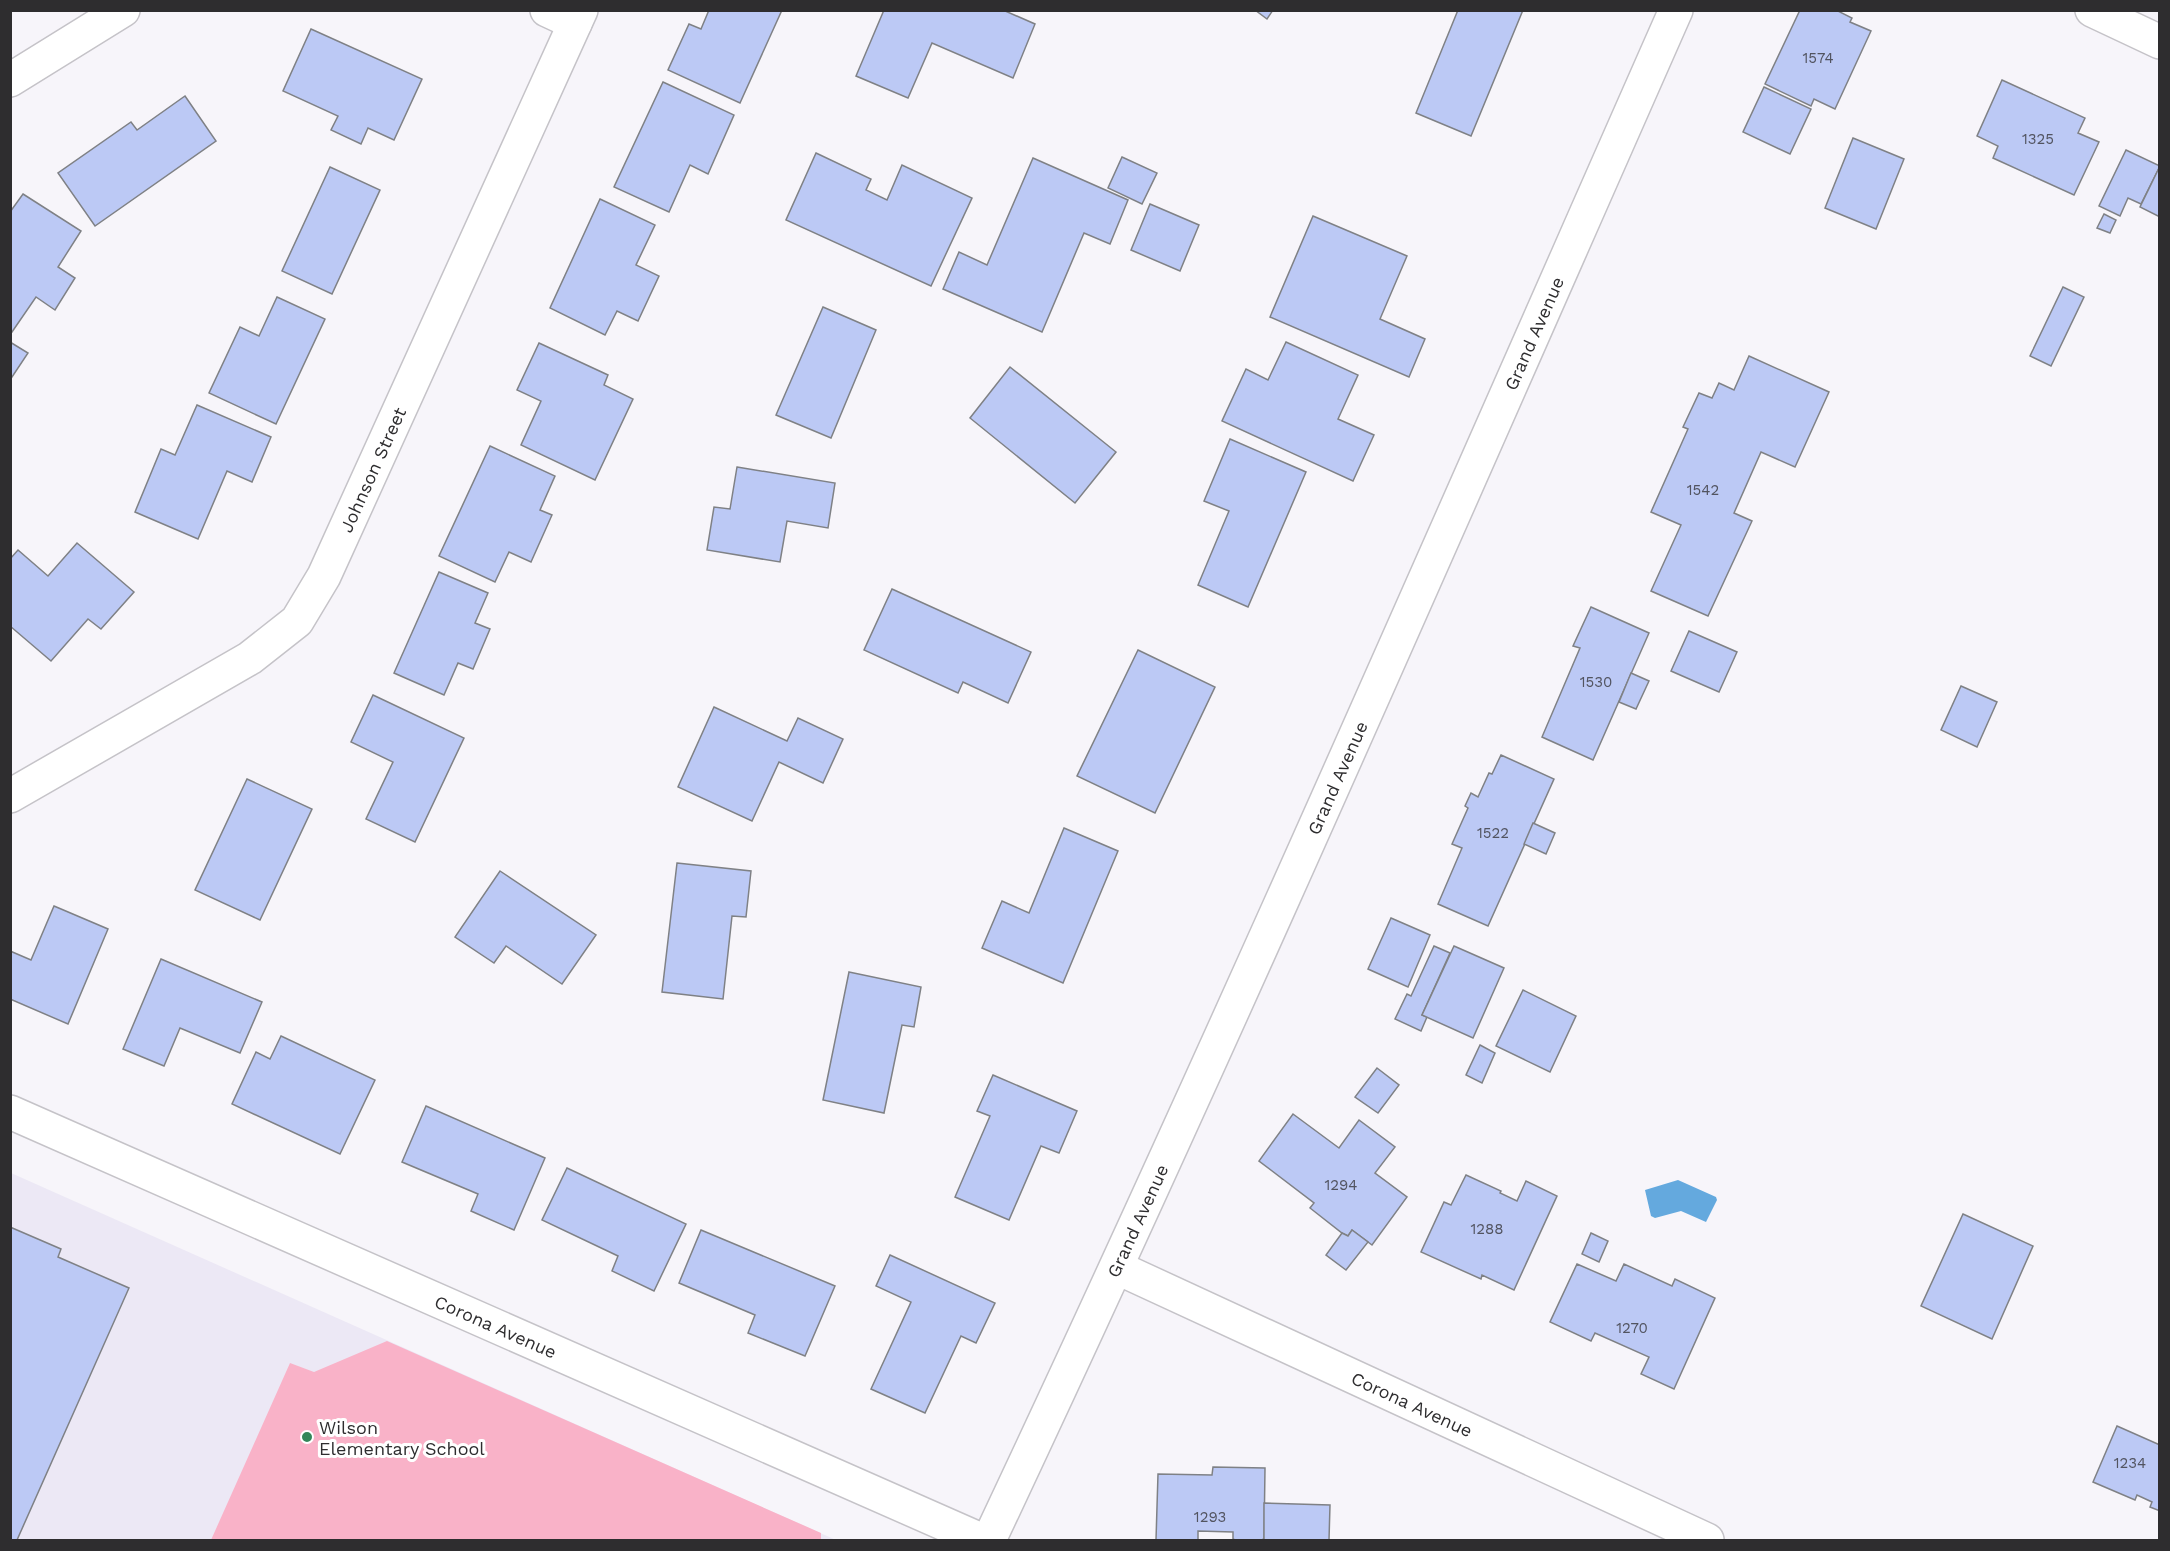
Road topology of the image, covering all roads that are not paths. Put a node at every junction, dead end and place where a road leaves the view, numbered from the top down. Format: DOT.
graph roads {
  1 [pos="123,10"];
  2 [pos="1676,10"];
  3 [pos="2092,10"];
  4 [pos="568,15"];
  5 [pos="2160,42"];
  6 [pos="10,80"];
  7 [pos="10,796"];
  8 [pos="10,1112"];
  9 [pos="1118,1268"];
  10 [pos="981,1540"];
  11 [pos="989,1540"];
  12 [pos="1707,1540"];
  1 -- 6 [label="street"];
  2 -- 9 [label="street, Grand Avenue"];
  3 -- 5 [label="street"];
  4 -- 7 [label="street, Johnson Street"];
  8 -- 10 [label="street, Corona Avenue"];
  9 -- 11 [label="street, Grand Avenue"];
  9 -- 12 [label="street, Corona Avenue"];
}
